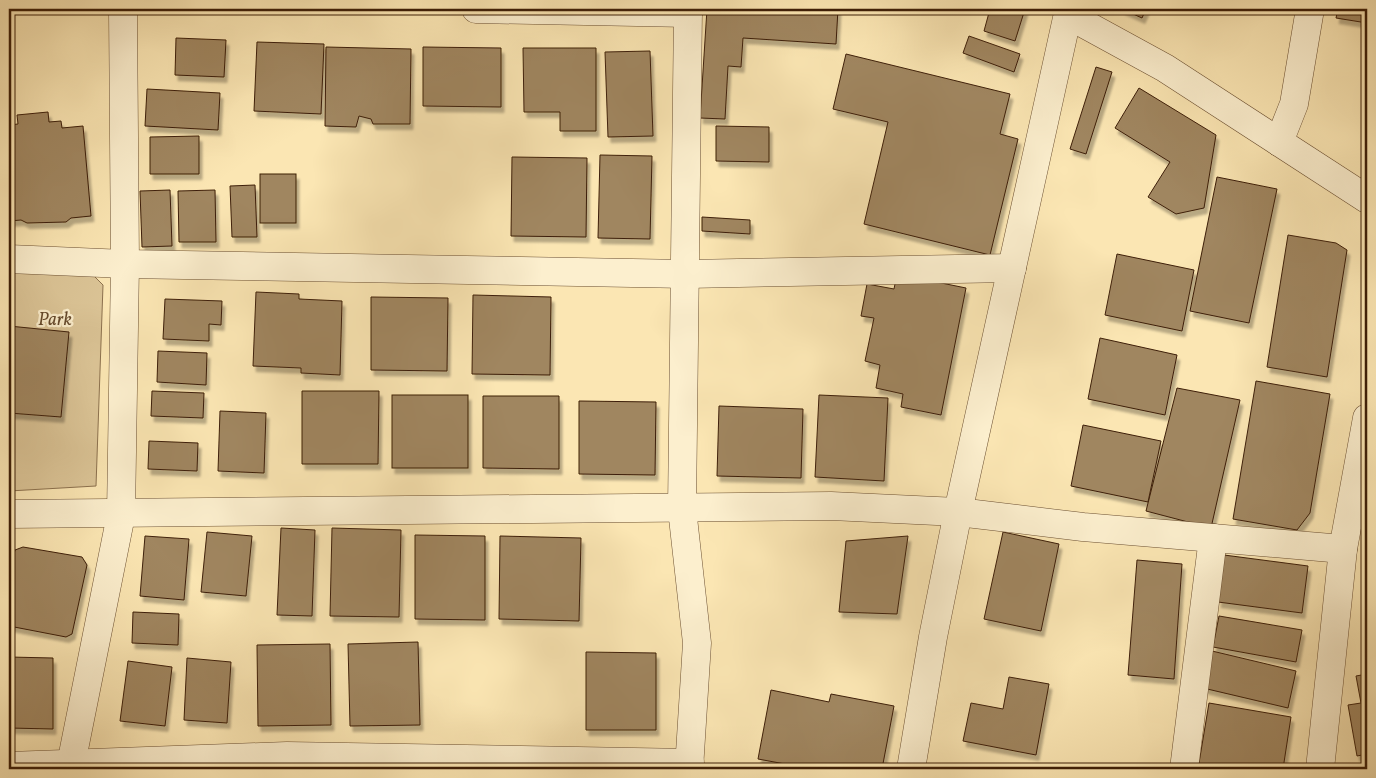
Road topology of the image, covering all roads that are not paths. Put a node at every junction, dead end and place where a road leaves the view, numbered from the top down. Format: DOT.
graph roads {
  1 [pos="123,9"];
  2 [pos="476,9"];
  3 [pos="1310,9"];
  4 [pos="688,11"];
  5 [pos="1068,12"];
  6 [pos="1279,142"];
  7 [pos="1367,199"];
  8 [pos="9,259"];
  9 [pos="124,264"];
  10 [pos="1012,268"];
  11 [pos="686,274"];
  12 [pos="1367,418"];
  13 [pos="682,509"];
  14 [pos="958,512"];
  15 [pos="9,514"];
  16 [pos="121,515"];
  17 [pos="1214,538"];
  18 [pos="1343,548"];
  19 [pos="9,766"];
  20 [pos="689,766"];
  21 [pos="70,767"];
  22 [pos="910,769"];
  23 [pos="1184,769"];
  24 [pos="1320,769"];
  1 -- 9 [label="street"];
  2 -- 4 [label="street"];
  3 -- 6 [label="street"];
  4 -- 11 [label="street"];
  5 -- 6 [label="street"];
  5 -- 10 [label="street"];
  6 -- 7 [label="street"];
  8 -- 9 [label="street"];
  9 -- 11 [label="street"];
  9 -- 16 [label="street"];
  10 -- 11 [label="street"];
  10 -- 14 [label="street"];
  11 -- 13 [label="street"];
  12 -- 18 [label="street"];
  13 -- 14 [label="street"];
  13 -- 16 [label="street"];
  13 -- 20 [label="street"];
  14 -- 17 [label="street"];
  14 -- 22 [label="street"];
  15 -- 16 [label="street"];
  16 -- 21 [label="street"];
  17 -- 18 [label="street"];
  17 -- 23 [label="street"];
  18 -- 24 [label="street"];
  19 -- 21 [label="street"];
  20 -- 21 [label="street"];
}
